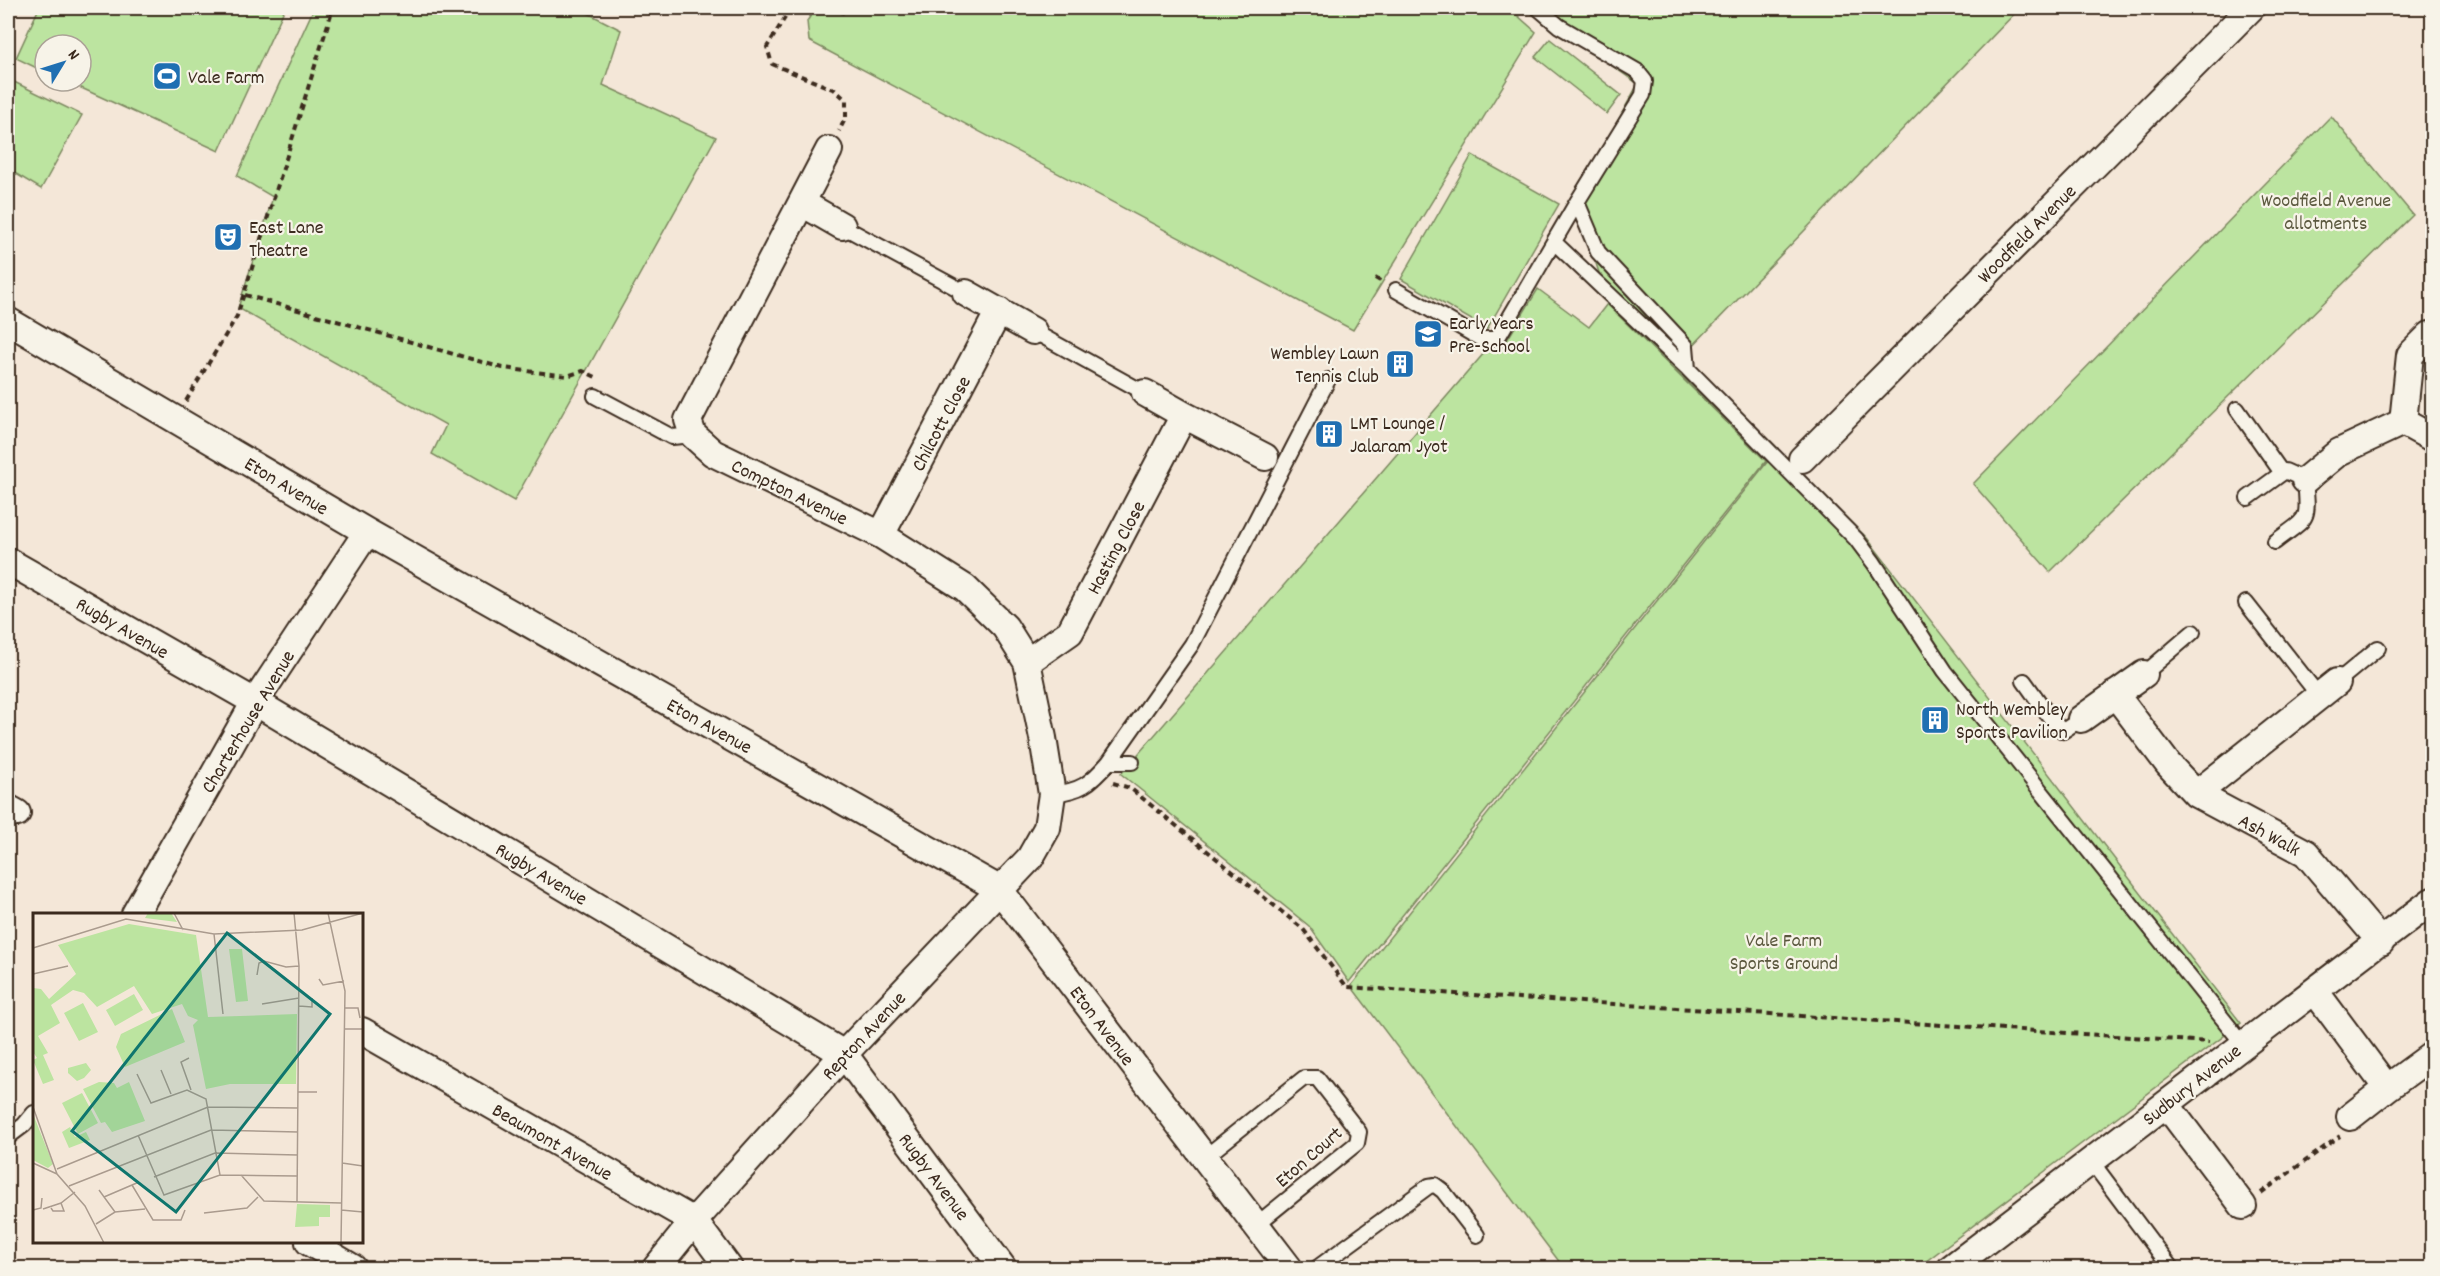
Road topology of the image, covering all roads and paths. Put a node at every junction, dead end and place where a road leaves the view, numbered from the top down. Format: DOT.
graph roads {
  1 [pos="333,8"];
  2 [pos="791,8"];
  3 [pos="832,8"];
  4 [pos="1538,8"];
  5 [pos="2251,8"];
  6 [pos="844,13"];
  7 [pos="829,150"];
  8 [pos="1577,202"];
  9 [pos="802,203"];
  10 [pos="842,226"];
  11 [pos="1554,242"];
  12 [pos="1396,290"];
  13 [pos="966,293"];
  14 [pos="245,295"];
  15 [pos="999,311"];
  16 [pos="8,321"];
  17 [pos="1033,331"];
  18 [pos="2430,335"];
  19 [pos="1688,369"];
  20 [pos="591,375"];
  21 [pos="1328,380"];
  22 [pos="1145,393"];
  23 [pos="594,396"];
  24 [pos="2237,409"];
  25 [pos="1184,415"];
  26 [pos="175,418"];
  27 [pos="2403,422"];
  28 [pos="693,435"];
  29 [pos="2433,438"];
  30 [pos="1265,457"];
  31 [pos="1802,459"];
  32 [pos="2294,476"];
  33 [pos="2248,498"];
  34 [pos="367,532"];
  35 [pos="880,535"];
  36 [pos="2275,542"];
  37 [pos="8,561"];
  38 [pos="2246,603"];
  39 [pos="2193,632"];
  40 [pos="2379,648"];
  41 [pos="1027,662"];
  42 [pos="2144,674"];
  43 [pos="2024,681"];
  44 [pos="2328,689"];
  45 [pos="2115,694"];
  46 [pos="255,702"];
  47 [pos="2081,719"];
  48 [pos="1109,762"];
  49 [pos="1132,762"];
  50 [pos="1095,779"];
  51 [pos="1052,794"];
  52 [pos="2196,794"];
  53 [pos="999,889"];
  54 [pos="2433,901"];
  55 [pos="145,911"];
  56 [pos="2381,942"];
  57 [pos="2315,991"];
  58 [pos="363,1032"];
  59 [pos="2243,1044"];
  60 [pos="844,1054"];
  61 [pos="2433,1055"];
  62 [pos="2387,1088"];
  63 [pos="2166,1104"];
  64 [pos="33,1114"];
  65 [pos="2350,1117"];
  66 [pos="8,1137"];
  67 [pos="1204,1158"];
  68 [pos="2091,1161"];
  69 [pos="2243,1206"];
  70 [pos="694,1221"];
  71 [pos="1256,1225"];
  72 [pos="1477,1236"];
  73 [pos="311,1243"];
  74 [pos="353,1269"];
  75 [pos="656,1269"];
  76 [pos="729,1269"];
  77 [pos="1003,1269"];
  78 [pos="1289,1269"];
  79 [pos="1317,1269"];
  80 [pos="1951,1269"];
  81 [pos="2171,1269"];
  1 -- 14 [label="path"];
  2 -- 7 [label="path"];
  3 -- 6 [label="path"];
  4 -- 8 [label="lane"];
  5 -- 31 [label="street, Woodfield Avenue"];
  7 -- 9 [label="street"];
  8 -- 11 [label="lane"];
  8 -- 19 [label="lane"];
  9 -- 10 [label="street"];
  9 -- 28 [label="street"];
  10 -- 13 [label="lane"];
  11 -- 12 [label="lane"];
  11 -- 19 [label="lane"];
  13 -- 15 [label="street"];
  14 -- 20 [label="path"];
  14 -- 26 [label="path"];
  15 -- 17 [label="street"];
  15 -- 35 [label="street, Chilcott Close"];
  16 -- 26 [label="street, Eton Avenue"];
  17 -- 22 [label="lane"];
  18 -- 27 [label="street"];
  19 -- 59 [label="lane"];
  21 -- 48 [label="lane"];
  22 -- 25 [label="street"];
  23 -- 28 [label="lane"];
  24 -- 32 [label="lane"];
  25 -- 30 [label="street"];
  25 -- 41 [label="street, Hasting Close"];
  26 -- 34 [label="street, Eton Avenue"];
  27 -- 29 [label="street"];
  27 -- 32 [label="street"];
  28 -- 35 [label="street, Compton Avenue"];
  32 -- 33 [label="lane"];
  32 -- 36 [label="lane"];
  34 -- 46 [label="street, Charterhouse Avenue"];
  34 -- 53 [label="street, Eton Avenue"];
  35 -- 41 [label="street, Compton Avenue"];
  37 -- 46 [label="street, Rugby Avenue"];
  38 -- 44 [label="lane"];
  39 -- 42 [label="lane"];
  40 -- 44 [label="lane"];
  41 -- 51 [label="street, Compton Avenue"];
  42 -- 45 [label="street"];
  43 -- 47 [label="lane"];
  44 -- 52 [label="street"];
  45 -- 47 [label="street"];
  45 -- 52 [label="street, Ash Walk"];
  46 -- 55 [label="street, Charterhouse Avenue"];
  46 -- 60 [label="street, Rugby Avenue"];
  48 -- 49 [label="lane"];
  48 -- 50 [label="lane"];
  50 -- 51 [label="lane"];
  50 -- 59 [label="path"];
  51 -- 53 [label="street, Repton Avenue"];
  52 -- 56 [label="street, Ash Walk"];
  53 -- 60 [label="street, Repton Avenue"];
  53 -- 67 [label="street, Eton Avenue"];
  54 -- 56 [label="street, Sudbury Avenue"];
  56 -- 57 [label="street, Sudbury Avenue"];
  57 -- 59 [label="street, Sudbury Avenue"];
  57 -- 62 [label="street"];
  58 -- 70 [label="street, Beaumont Avenue"];
  59 -- 63 [label="street, Sudbury Avenue"];
  60 -- 70 [label="street, Repton Avenue"];
  60 -- 77 [label="street, Rugby Avenue"];
  61 -- 62 [label="street"];
  62 -- 65 [label="street"];
  63 -- 68 [label="street, Sudbury Avenue"];
  63 -- 69 [label="street"];
  64 -- 66 [label="lane"];
  65 -- 69 [label="path"];
  67 -- 71 [label="street, Eton Avenue"];
  67 -- 71 [label="lane, Eton Court"];
  68 -- 80 [label="street, Sudbury Avenue"];
  68 -- 81 [label="lane"];
  70 -- 75 [label="street, Repton Avenue"];
  70 -- 76 [label="street, Beaumont Avenue"];
  71 -- 78 [label="street, Eton Avenue"];
  72 -- 79 [label="lane"];
  73 -- 74 [label="street"];
}
